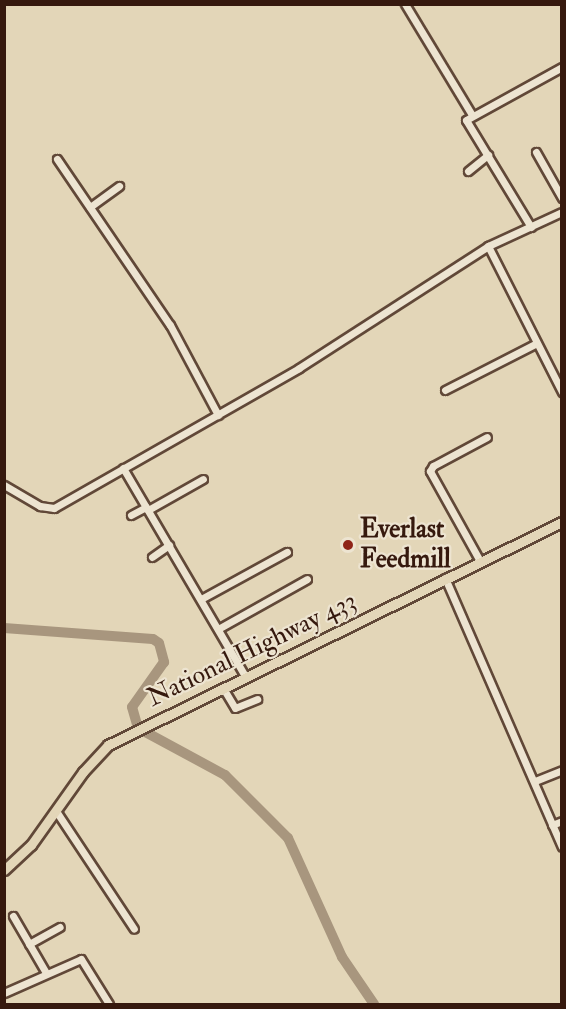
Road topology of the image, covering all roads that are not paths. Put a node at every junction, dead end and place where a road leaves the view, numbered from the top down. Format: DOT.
graph roads {
  1 [pos="405,4"];
  2 [pos="561,67"];
  3 [pos="472,115"];
  4 [pos="536,152"];
  5 [pos="488,155"];
  6 [pos="57,159"];
  7 [pos="468,171"];
  8 [pos="119,186"];
  9 [pos="561,198"];
  10 [pos="90,207"];
  11 [pos="561,212"];
  12 [pos="531,227"];
  13 [pos="488,246"];
  14 [pos="537,343"];
  15 [pos="445,390"];
  16 [pos="561,392"];
  17 [pos="218,415"];
  18 [pos="487,437"];
  19 [pos="123,468"];
  20 [pos="203,479"];
  21 [pos="4,485"];
  22 [pos="147,508"];
  23 [pos="131,515"];
  24 [pos="561,522"];
  25 [pos="169,545"];
  26 [pos="286,552"];
  27 [pos="152,557"];
  28 [pos="480,561"];
  29 [pos="445,578"];
  30 [pos="308,579"];
  31 [pos="201,599"];
  32 [pos="218,629"];
  33 [pos="245,676"];
  34 [pos="223,688"];
  35 [pos="257,699"];
  36 [pos="561,770"];
  37 [pos="535,781"];
  38 [pos="56,811"];
  39 [pos="561,821"];
  40 [pos="552,825"];
  41 [pos="561,847"];
  42 [pos="4,870"];
  43 [pos="13,916"];
  44 [pos="60,927"];
  45 [pos="134,929"];
  46 [pos="29,944"];
  47 [pos="46,974"];
  48 [pos="4,993"];
  49 [pos="109,1005"];
  1 -- 3 [label="street"];
  2 -- 3 [label="street"];
  3 -- 5 [label="street"];
  4 -- 9 [label="street"];
  5 -- 7 [label="street"];
  5 -- 12 [label="street"];
  6 -- 10 [label="street"];
  8 -- 10 [label="street"];
  10 -- 17 [label="street"];
  11 -- 12 [label="street"];
  12 -- 13 [label="street"];
  13 -- 14 [label="street"];
  13 -- 17 [label="street"];
  14 -- 15 [label="street"];
  14 -- 16 [label="street"];
  17 -- 19 [label="street"];
  18 -- 28 [label="street"];
  19 -- 21 [label="street"];
  19 -- 22 [label="street"];
  20 -- 22 [label="street"];
  22 -- 23 [label="street"];
  22 -- 25 [label="street"];
  24 -- 28 [label="main road, National Highway 433"];
  25 -- 27 [label="street"];
  25 -- 31 [label="street"];
  26 -- 31 [label="street"];
  28 -- 29 [label="main road, National Highway 433"];
  29 -- 33 [label="main road, National Highway 433"];
  29 -- 37 [label="street"];
  30 -- 32 [label="street"];
  31 -- 32 [label="street"];
  32 -- 33 [label="street"];
  33 -- 34 [label="main road, National Highway 433"];
  34 -- 35 [label="street"];
  34 -- 38 [label="main road, National Highway 433"];
  36 -- 37 [label="street"];
  37 -- 40 [label="street"];
  38 -- 42 [label="main road, National Highway 433"];
  38 -- 45 [label="street"];
  39 -- 40 [label="street"];
  40 -- 41 [label="street"];
  43 -- 46 [label="street"];
  44 -- 46 [label="street"];
  46 -- 47 [label="street"];
  47 -- 48 [label="street"];
  47 -- 49 [label="street"];
}
